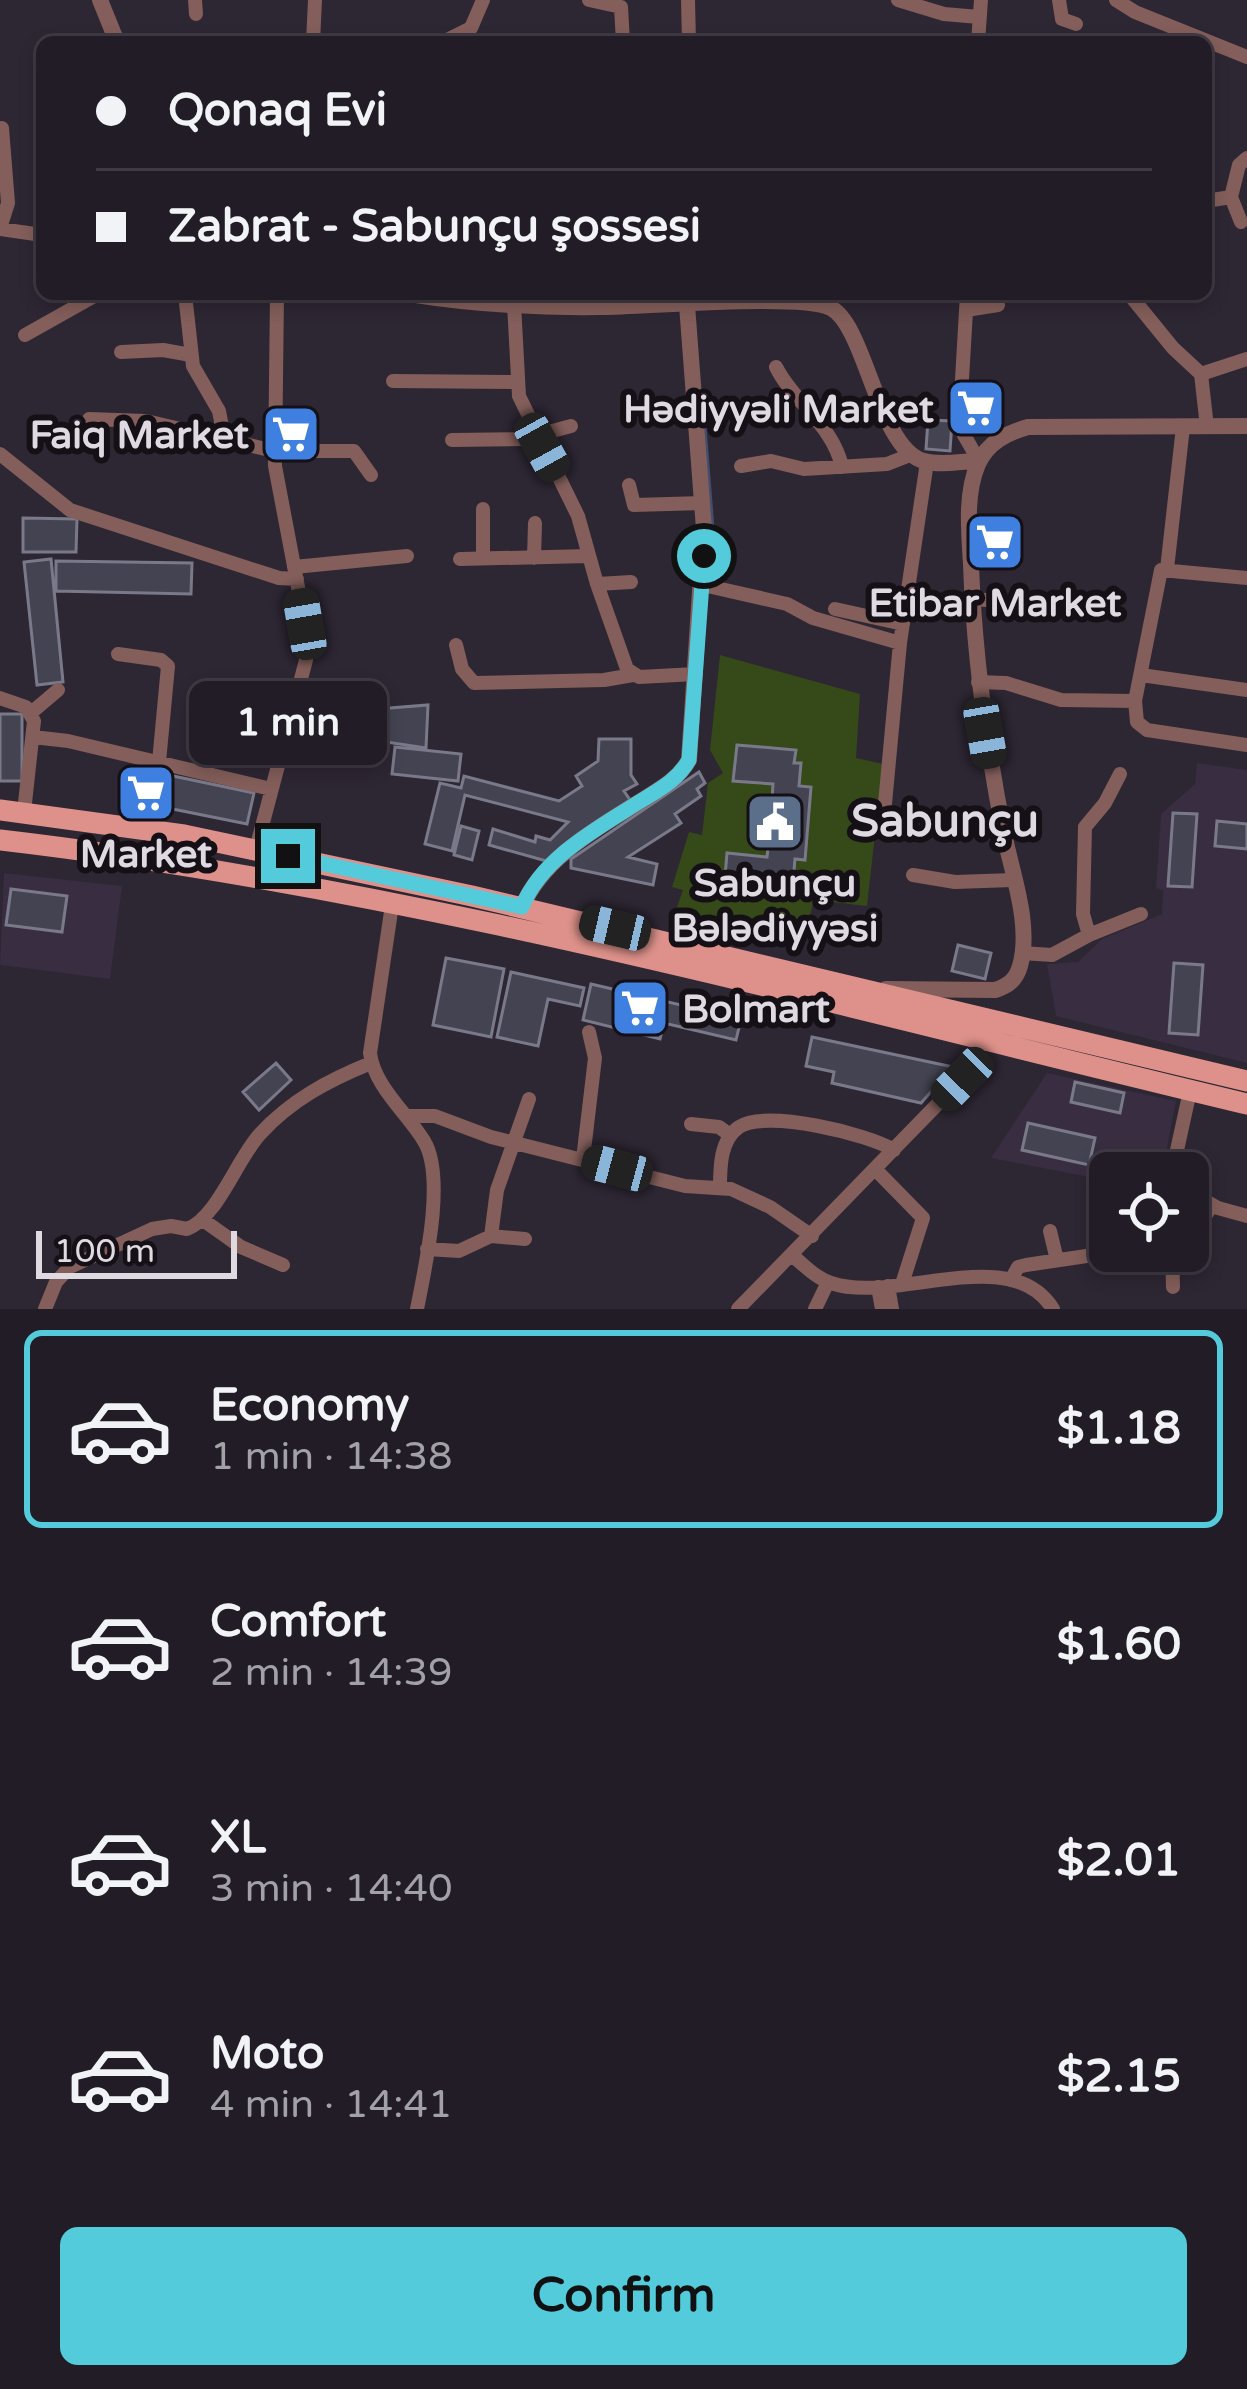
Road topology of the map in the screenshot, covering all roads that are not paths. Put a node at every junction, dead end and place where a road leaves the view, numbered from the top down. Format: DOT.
graph roads {
  1 [pos="100,0"];
  2 [pos="315,0"];
  3 [pos="483,0"];
  4 [pos="589,0"];
  5 [pos="688,0"];
  6 [pos="898,0"];
  7 [pos="981,0"];
  8 [pos="1059,0"];
  9 [pos="1116,0"];
  10 [pos="980,17"];
  11 [pos="1076,24"];
  12 [pos="115,36"];
  13 [pos="313,36"];
  14 [pos="455,36"];
  15 [pos="623,36"];
  16 [pos="689,36"];
  17 [pos="978,36"];
  18 [pos="1195,36"];
  19 [pos="1212,43"];
  20 [pos="1247,57"];
  21 [pos="2,128"];
  22 [pos="1247,158"];
  23 [pos="1231,196"];
  24 [pos="1212,200"];
  25 [pos="1241,222"];
  26 [pos="0,229"];
  27 [pos="36,234"];
  28 [pos="87,300"];
  29 [pos="186,300"];
  30 [pos="277,300"];
  31 [pos="472,300"];
  32 [pos="646,300"];
  33 [pos="693,300"];
  34 [pos="785,300"];
  35 [pos="1134,300"];
  36 [pos="600,301"];
  37 [pos="967,302"];
  38 [pos="514,304"];
  39 [pos="998,305"];
  40 [pos="25,335"];
  41 [pos="121,352"];
  42 [pos="191,356"];
  43 [pos="1247,358"];
  44 [pos="776,367"];
  45 [pos="1201,374"];
  46 [pos="393,381"];
  47 [pos="516,382"];
  48 [pos="89,419"];
  49 [pos="571,426"];
  50 [pos="1247,426"];
  51 [pos="1183,427"];
  52 [pos="1208,427"];
  53 [pos="536,434"];
  54 [pos="224,437"];
  55 [pos="452,440"];
  56 [pos="274,451"];
  57 [pos="0,454"];
  58 [pos="919,458"];
  59 [pos="979,461"];
  60 [pos="741,466"];
  61 [pos="842,467"];
  62 [pos="371,475"];
  63 [pos="629,485"];
  64 [pos="703,503"];
  65 [pos="483,509"];
  66 [pos="535,523"];
  67 [pos="407,556"];
  68 [pos="589,556"];
  69 [pos="483,558"];
  70 [pos="534,558"];
  71 [pos="460,559"];
  72 [pos="1167,568"];
  73 [pos="296,573"];
  74 [pos="1247,578"];
  75 [pos="632,582"];
  76 [pos="597,584"];
  77 [pos="703,585"];
  78 [pos="972,599"];
  79 [pos="1070,606"];
  80 [pos="835,609"];
  81 [pos="903,624"];
  82 [pos="900,643"];
  83 [pos="456,644"];
  84 [pos="118,654"];
  85 [pos="696,674"];
  86 [pos="632,675"];
  87 [pos="1141,675"];
  88 [pos="978,682"];
  89 [pos="58,690"];
  90 [pos="1247,690"];
  91 [pos="0,698"];
  92 [pos="1135,701"];
  93 [pos="220,704"];
  94 [pos="32,712"];
  95 [pos="290,719"];
  96 [pos="33,737"];
  97 [pos="1247,745"];
  98 [pos="159,762"];
  99 [pos="1120,774"];
  100 [pos="271,789"];
  101 [pos="0,810"];
  102 [pos="24,812"];
  103 [pos="884,825"];
  104 [pos="0,840"];
  105 [pos="256,849"];
  106 [pos="913,875"];
  107 [pos="1013,880"];
  108 [pos="392,905"];
  109 [pos="522,907"];
  110 [pos="1141,914"];
  111 [pos="515,930"];
  112 [pos="1089,935"];
  113 [pos="1022,953"];
  114 [pos="867,988"];
  115 [pos="589,1032"];
  116 [pos="983,1040"];
  117 [pos="371,1063"];
  118 [pos="1247,1081"];
  119 [pos="1190,1090"];
  120 [pos="529,1100"];
  121 [pos="1247,1104"];
  122 [pos="406,1116"];
  123 [pos="692,1124"];
  124 [pos="730,1135"];
  125 [pos="513,1143"];
  126 [pos="894,1150"];
  127 [pos="1177,1152"];
  128 [pos="583,1159"];
  129 [pos="876,1170"];
  130 [pos="720,1187"];
  131 [pos="1209,1203"];
  132 [pos="1212,1205"];
  133 [pos="1209,1210"];
  134 [pos="1247,1216"];
  135 [pos="203,1220"];
  136 [pos="1050,1231"];
  137 [pos="491,1236"];
  138 [pos="812,1236"];
  139 [pos="525,1239"];
  140 [pos="427,1250"];
  141 [pos="794,1256"];
  142 [pos="1089,1258"];
  143 [pos="1057,1260"];
  144 [pos="283,1265"];
  145 [pos="1173,1272"];
  146 [pos="1011,1280"];
  147 [pos="828,1282"];
  148 [pos="890,1285"];
  149 [pos="1173,1287"];
  150 [pos="45,1309"];
  151 [pos="417,1309"];
  152 [pos="738,1309"];
  153 [pos="815,1309"];
  154 [pos="882,1309"];
  155 [pos="892,1309"];
  156 [pos="1053,1309"];
  1 -- 12 [label="street"];
  2 -- 13 [label="street"];
  3 -- 14 [label="street"];
  4 -- 15 [label="street"];
  5 -- 16 [label="street"];
  6 -- 10 [label="street"];
  7 -- 10 [label="street"];
  8 -- 11 [label="street"];
  9 -- 18 [label="street"];
  10 -- 17 [label="street"];
  19 -- 20 [label="street"];
  21 -- 26 [label="street"];
  22 -- 23 [label="street"];
  23 -- 24 [label="street"];
  23 -- 25 [label="street"];
  26 -- 27 [label="street"];
  28 -- 40 [label="street"];
  29 -- 42 [label="street"];
  30 -- 56 [label="street"];
  31 -- 38 [label="street"];
  32 -- 36 [label="street"];
  33 -- 64 [label="street"];
  34 -- 58 [label="street"];
  35 -- 45 [label="street"];
  36 -- 38 [label="street"];
  37 -- 39 [label="street"];
  37 -- 59 [label="street"];
  38 -- 47 [label="street"];
  41 -- 42 [label="street"];
  42 -- 54 [label="street"];
  43 -- 45 [label="street"];
  44 -- 61 [label="street"];
  45 -- 52 [label="street"];
  46 -- 47 [label="street"];
  47 -- 53 [label="street"];
  48 -- 54 [label="street"];
  49 -- 53 [label="street"];
  50 -- 52 [label="street"];
  51 -- 52 [label="street"];
  51 -- 59 [label="street"];
  51 -- 72 [label="street"];
  53 -- 55 [label="street"];
  53 -- 68 [label="street"];
  54 -- 56 [label="street"];
  56 -- 62 [label="street"];
  56 -- 73 [label="street"];
  57 -- 73 [label="street"];
  58 -- 59 [label="street"];
  58 -- 61 [label="street"];
  58 -- 81 [label="street"];
  59 -- 78 [label="street"];
  60 -- 61 [label="street"];
  63 -- 64 [label="street"];
  64 -- 77 [label="street"];
  65 -- 69 [label="street"];
  66 -- 70 [label="street"];
  67 -- 73 [label="street"];
  68 -- 70 [label="street"];
  68 -- 76 [label="street"];
  69 -- 70 [label="street"];
  69 -- 71 [label="street"];
  72 -- 74 [label="street"];
  72 -- 87 [label="street"];
  73 -- 95 [label="street"];
  75 -- 76 [label="street"];
  76 -- 86 [label="street"];
  77 -- 82 [label="street"];
  77 -- 85 [label="street"];
  78 -- 79 [label="street"];
  78 -- 88 [label="street"];
  80 -- 81 [label="street"];
  81 -- 82 [label="street"];
  82 -- 103 [label="street"];
  83 -- 86 [label="street"];
  84 -- 98 [label="street"];
  85 -- 86 [label="street"];
  85 -- 109 [label="street"];
  87 -- 90 [label="street"];
  87 -- 92 [label="street"];
  88 -- 92 [label="street"];
  88 -- 107 [label="street"];
  89 -- 94 [label="street"];
  91 -- 94 [label="street"];
  92 -- 97 [label="street"];
  93 -- 95 [label="street"];
  94 -- 96 [label="street"];
  95 -- 100 [label="street"];
  96 -- 98 [label="street"];
  96 -- 102 [label="street"];
  98 -- 100 [label="street"];
  99 -- 112 [label="street"];
  100 -- 105 [label="street"];
  101 -- 102 [label="main road"];
  102 -- 105 [label="main road"];
  104 -- 108 [label="main road"];
  105 -- 109 [label="main road"];
  106 -- 107 [label="street"];
  107 -- 113 [label="street"];
  108 -- 111 [label="main road"];
  108 -- 117 [label="street"];
  109 -- 111 [label="main road"];
  109 -- 114 [label="main road"];
  110 -- 112 [label="street"];
  111 -- 116 [label="main road"];
  112 -- 113 [label="street"];
  113 -- 114 [label="street"];
  114 -- 118 [label="main road"];
  115 -- 128 [label="street"];
  116 -- 119 [label="main road"];
  116 -- 126 [label="street"];
  117 -- 122 [label="street"];
  117 -- 135 [label="street"];
  119 -- 121 [label="main road"];
  119 -- 127 [label="street"];
  120 -- 125 [label="street"];
  122 -- 125 [label="street"];
  122 -- 140 [label="street"];
  123 -- 124 [label="street"];
  124 -- 126 [label="street"];
  124 -- 130 [label="street"];
  125 -- 128 [label="street"];
  125 -- 137 [label="street"];
  126 -- 129 [label="street"];
  128 -- 130 [label="street"];
  129 -- 138 [label="street"];
  129 -- 148 [label="street"];
  130 -- 138 [label="street"];
  131 -- 132 [label="street"];
  132 -- 133 [label="street"];
  132 -- 134 [label="street"];
  135 -- 144 [label="street"];
  135 -- 150 [label="street"];
  136 -- 143 [label="street"];
  137 -- 139 [label="street"];
  137 -- 140 [label="street"];
  138 -- 141 [label="street"];
  140 -- 151 [label="street"];
  141 -- 147 [label="street"];
  141 -- 152 [label="street"];
  142 -- 143 [label="street"];
  143 -- 146 [label="street"];
  145 -- 149 [label="street"];
  146 -- 148 [label="street"];
  146 -- 156 [label="street"];
  147 -- 148 [label="street"];
  147 -- 153 [label="street"];
  148 -- 154 [label="street"];
  148 -- 155 [label="street"];
}
